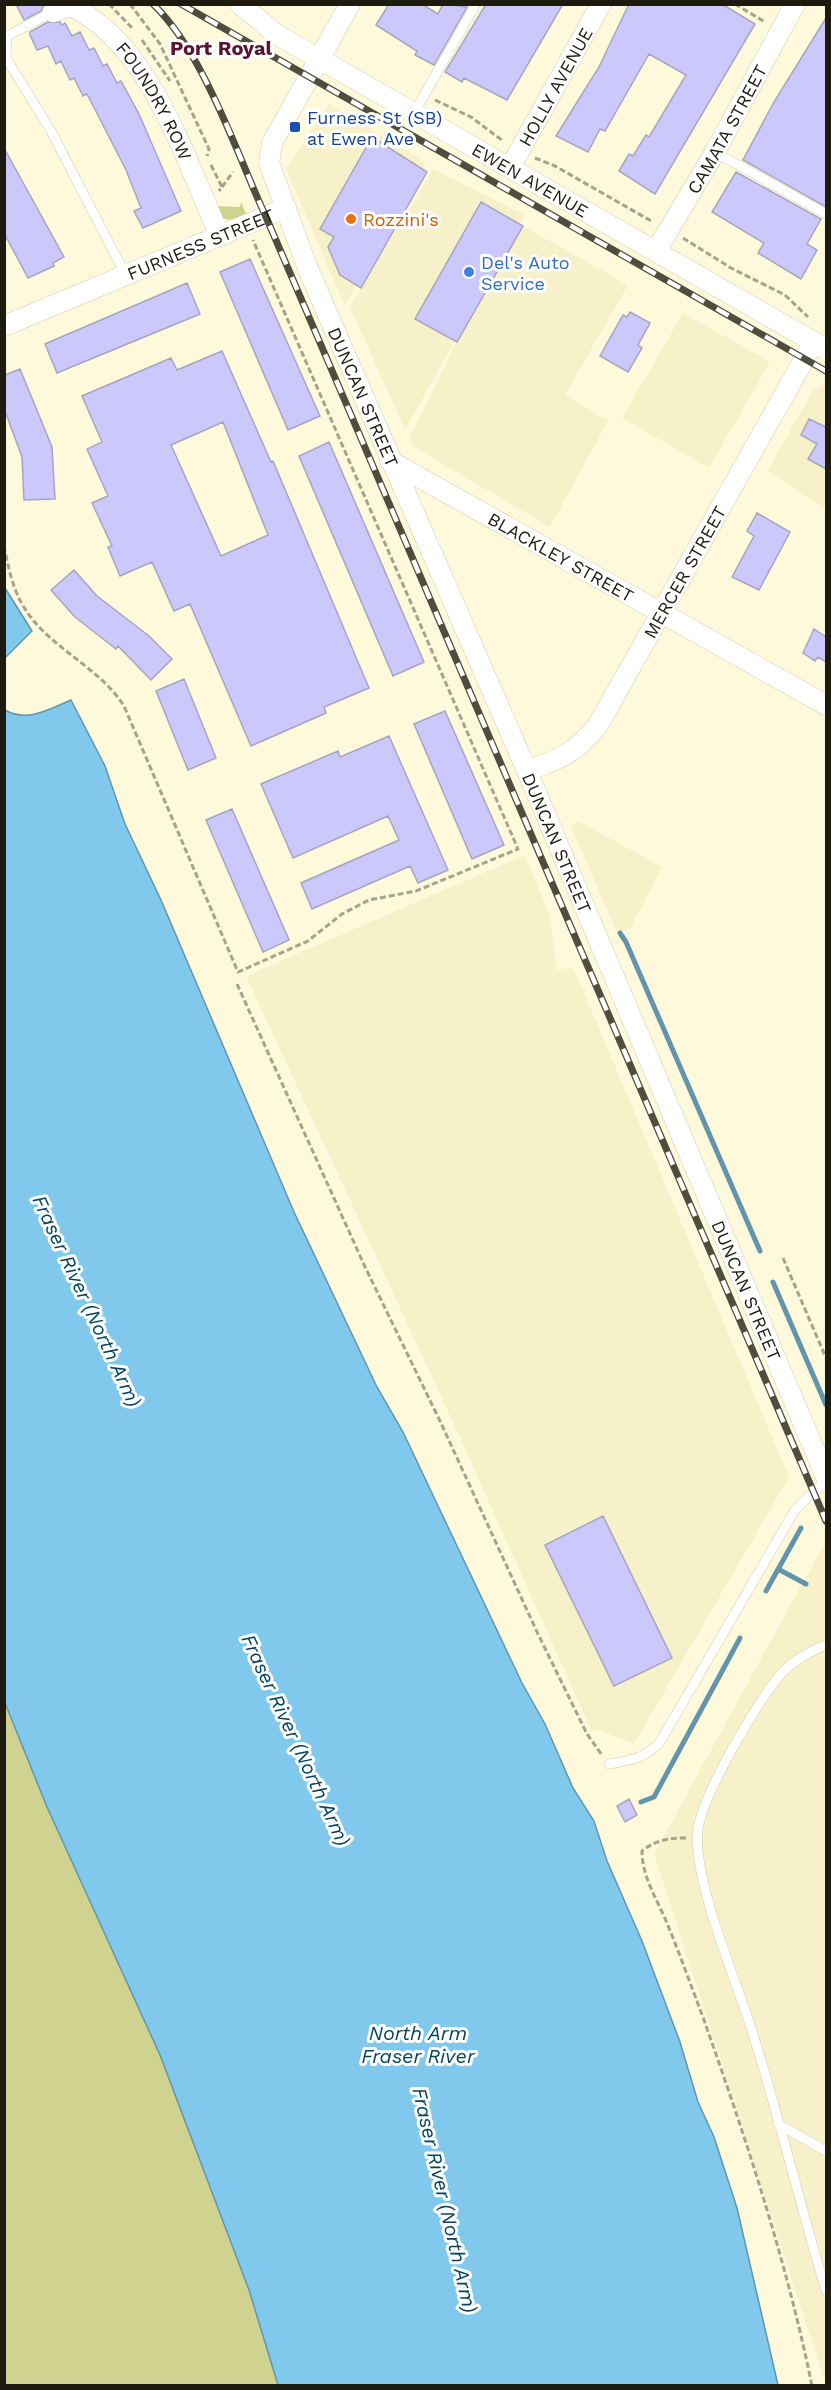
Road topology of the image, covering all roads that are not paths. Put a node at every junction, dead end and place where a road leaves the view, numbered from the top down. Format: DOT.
graph roads {
  1 [pos="240,4"];
  2 [pos="350,4"];
  3 [pos="476,4"];
  4 [pos="601,4"];
  5 [pos="795,4"];
  6 [pos="53,12"];
  7 [pos="320,59"];
  8 [pos="414,113"];
  9 [pos="715,152"];
  10 [pos="510,168"];
  11 [pos="286,208"];
  12 [pos="826,214"];
  13 [pos="220,236"];
  14 [pos="656,251"];
  15 [pos="124,274"];
  16 [pos="8,316"];
  17 [pos="818,338"];
  18 [pos="390,461"];
  19 [pos="663,611"];
  20 [pos="826,705"];
  21 [pos="527,771"];
  22 [pos="826,1478"];
  23 [pos="826,1645"];
  24 [pos="609,1764"];
  25 [pos="778,2124"];
  26 [pos="826,2151"];
  27 [pos="826,2291"];
  1 -- 7 [label="street, EWEN AVENUE"];
  2 -- 7 [label="street, FURNESS STREET"];
  3 -- 8 [label="lane"];
  4 -- 10 [label="street, HOLLY AVENUE"];
  5 -- 9 [label="street, CAMATA STREET"];
  6 -- 13 [label="street, FOUNDRY ROW"];
  6 -- 15 [label="lane"];
  7 -- 8 [label="street, EWEN AVENUE"];
  7 -- 11 [label="street, FURNESS STREET"];
  8 -- 10 [label="street, EWEN AVENUE"];
  9 -- 12 [label="lane"];
  9 -- 14 [label="street, CAMATA STREET"];
  10 -- 14 [label="street, EWEN AVENUE"];
  11 -- 13 [label="street, FURNESS STREET"];
  11 -- 18 [label="street, DUNCAN STREET"];
  13 -- 15 [label="street, FURNESS STREET"];
  14 -- 17 [label="street, EWEN AVENUE"];
  15 -- 16 [label="street, FURNESS STREET"];
  17 -- 19 [label="street, MERCER STREET"];
  18 -- 19 [label="street, BLACKLEY STREET"];
  18 -- 21 [label="street, DUNCAN STREET"];
  19 -- 20 [label="street, BLACKLEY STREET"];
  19 -- 21 [label="street, MERCER STREET"];
  21 -- 22 [label="street, DUNCAN STREET"];
  22 -- 24 [label="lane"];
  23 -- 25 [label="lane"];
  25 -- 26 [label="lane"];
  25 -- 27 [label="lane"];
}
